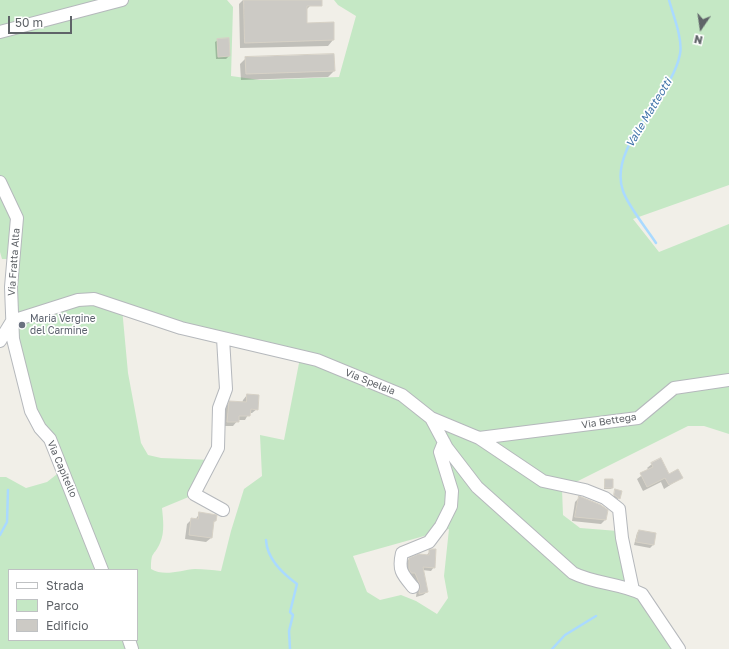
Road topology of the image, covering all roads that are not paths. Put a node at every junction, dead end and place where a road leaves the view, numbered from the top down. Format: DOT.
graph roads {
  1 [pos="122,0"];
  2 [pos="0,32"];
  3 [pos="0,182"];
  4 [pos="12,321"];
  5 [pos="223,338"];
  6 [pos="0,340"];
  7 [pos="729,380"];
  8 [pos="431,418"];
  9 [pos="478,438"];
  10 [pos="444,442"];
  11 [pos="223,510"];
  12 [pos="102,569"];
  13 [pos="413,587"];
  14 [pos="633,590"];
  15 [pos="679,649"];
  1 -- 2 [label="street"];
  3 -- 4 [label="street, Via Fratta Alta"];
  4 -- 5 [label="street, Via Spelaia"];
  4 -- 6 [label="street"];
  4 -- 12 [label="street, Via Capitello"];
  5 -- 8 [label="street, Via Spelaia"];
  5 -- 11 [label="street"];
  7 -- 9 [label="street, Via Bettega"];
  8 -- 9 [label="street"];
  8 -- 10 [label="street, Via Spelaia"];
  9 -- 14 [label="street"];
  10 -- 13 [label="street"];
  10 -- 14 [label="street, Via Spelaia"];
  14 -- 15 [label="street, Via Spelaia"];
}
